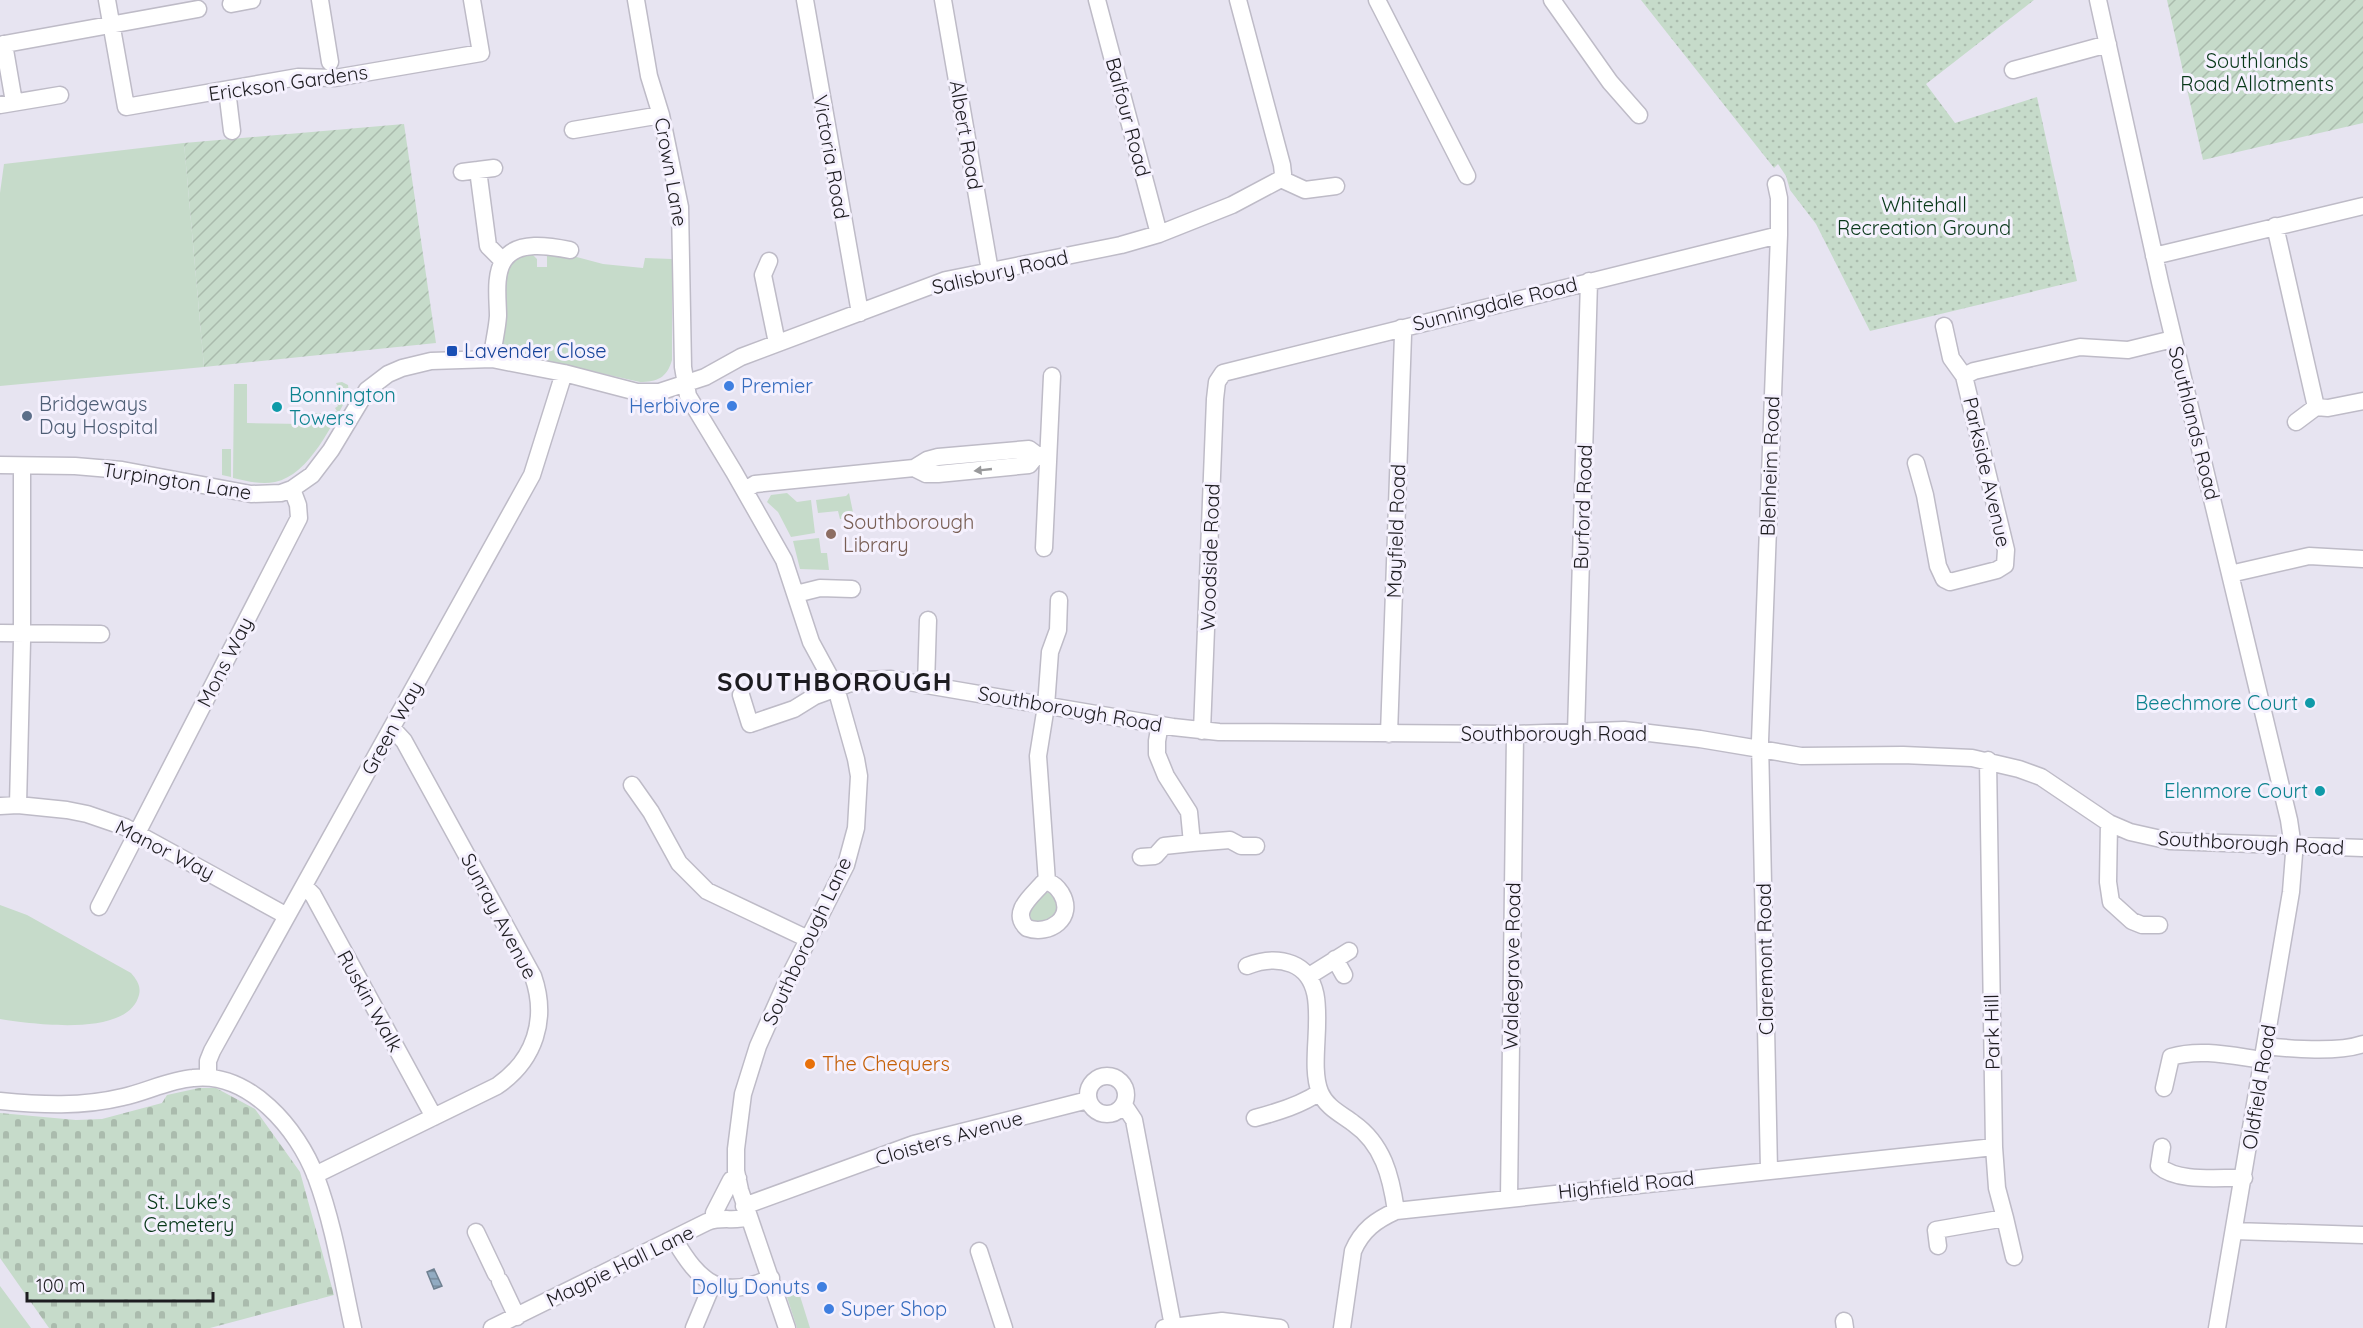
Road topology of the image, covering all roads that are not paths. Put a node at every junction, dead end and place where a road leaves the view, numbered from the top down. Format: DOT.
graph roads {
  1 [pos="107,0"];
  2 [pos="252,0"];
  3 [pos="320,0"];
  4 [pos="472,0"];
  5 [pos="636,0"];
  6 [pos="805,0"];
  7 [pos="943,0"];
  8 [pos="1097,0"];
  9 [pos="1238,0"];
  10 [pos="1377,0"];
  11 [pos="1552,0"];
  12 [pos="2098,0"];
  13 [pos="231,4"];
  14 [pos="198,9"];
  15 [pos="110,24"];
  16 [pos="2,44"];
  17 [pos="2108,44"];
  18 [pos="330,62"];
  19 [pos="2013,70"];
  20 [pos="227,90"];
  21 [pos="60,95"];
  22 [pos="7,104"];
  23 [pos="661,115"];
  24 [pos="1639,115"];
  25 [pos="573,130"];
  26 [pos="232,131"];
  27 [pos="478,170"];
  28 [pos="1467,176"];
  29 [pos="1281,179"];
  30 [pos="1776,184"];
  31 [pos="1336,186"];
  32 [pos="2363,206"];
  33 [pos="2275,226"];
  34 [pos="1159,234"];
  35 [pos="1779,235"];
  36 [pos="570,250"];
  37 [pos="2154,256"];
  38 [pos="503,261"];
  39 [pos="769,261"];
  40 [pos="990,271"];
  41 [pos="1589,281"];
  42 [pos="860,313"];
  43 [pos="1944,326"];
  44 [pos="1401,328"];
  45 [pos="2174,339"];
  46 [pos="777,343"];
  47 [pos="492,359"];
  48 [pos="564,373"];
  49 [pos="1052,376"];
  50 [pos="1964,376"];
  51 [pos="1217,382"];
  52 [pos="686,383"];
  53 [pos="2363,401"];
  54 [pos="2316,407"];
  55 [pos="2296,422"];
  56 [pos="1042,455"];
  57 [pos="1916,463"];
  58 [pos="0,465"];
  59 [pos="22,466"];
  60 [pos="292,489"];
  61 [pos="745,490"];
  62 [pos="1044,548"];
  63 [pos="2363,559"];
  64 [pos="2230,574"];
  65 [pos="852,589"];
  66 [pos="796,594"];
  67 [pos="1059,600"];
  68 [pos="928,620"];
  69 [pos="0,633"];
  70 [pos="21,633"];
  71 [pos="101,634"];
  72 [pos="926,685"];
  73 [pos="836,688"];
  74 [pos="741,695"];
  75 [pos="1046,706"];
  76 [pos="1160,724"];
  77 [pos="392,728"];
  78 [pos="1202,730"];
  79 [pos="1576,733"];
  80 [pos="1389,734"];
  81 [pos="1515,734"];
  82 [pos="1760,749"];
  83 [pos="1988,760"];
  84 [pos="632,785"];
  85 [pos="18,805"];
  86 [pos="0,806"];
  87 [pos="2109,823"];
  88 [pos="137,833"];
  89 [pos="1192,843"];
  90 [pos="1256,846"];
  91 [pos="2294,846"];
  92 [pos="2363,848"];
  93 [pos="1141,857"];
  94 [pos="1047,882"];
  95 [pos="304,886"];
  96 [pos="99,907"];
  97 [pos="287,915"];
  98 [pos="2159,926"];
  99 [pos="808,939"];
  100 [pos="1253,968"];
  101 [pos="1344,975"];
  102 [pos="1309,976"];
  103 [pos="2363,1044"];
  104 [pos="2264,1053"];
  105 [pos="208,1077"];
  106 [pos="2164,1088"];
  107 [pos="1320,1092"];
  108 [pos="1088,1100"];
  109 [pos="0,1101"];
  110 [pos="1124,1105"];
  111 [pos="434,1117"];
  112 [pos="1256,1118"];
  113 [pos="1994,1147"];
  114 [pos="2162,1148"];
  115 [pos="1769,1170"];
  116 [pos="315,1175"];
  117 [pos="738,1178"];
  118 [pos="2244,1178"];
  119 [pos="1509,1198"];
  120 [pos="746,1211"];
  121 [pos="1396,1211"];
  122 [pos="2005,1218"];
  123 [pos="715,1219"];
  124 [pos="2234,1231"];
  125 [pos="476,1232"];
  126 [pos="2363,1235"];
  127 [pos="674,1239"];
  128 [pos="1938,1246"];
  129 [pos="979,1251"];
  130 [pos="2014,1257"];
  131 [pos="771,1278"];
  132 [pos="712,1285"];
  133 [pos="517,1317"];
  134 [pos="1168,1327"];
  135 [pos="353,1328"];
  136 [pos="492,1328"];
  137 [pos="693,1328"];
  138 [pos="787,1328"];
  139 [pos="1004,1328"];
  140 [pos="1280,1328"];
  141 [pos="1342,1328"];
  142 [pos="2217,1328"];
  1 -- 15 [label="street"];
  2 -- 13 [label="street"];
  3 -- 18 [label="street"];
  4 -- 20 [label="street, Erickson Gardens"];
  5 -- 23 [label="street, Crown Lane"];
  6 -- 42 [label="street, Victoria Road"];
  7 -- 40 [label="street, Albert Road"];
  8 -- 34 [label="street, Balfour Road"];
  9 -- 29 [label="street"];
  10 -- 28 [label="street"];
  11 -- 24 [label="street"];
  12 -- 17 [label="street, Southlands Road"];
  14 -- 15 [label="street"];
  15 -- 16 [label="street"];
  15 -- 20 [label="street, Erickson Gardens"];
  16 -- 22 [label="street"];
  17 -- 19 [label="street"];
  17 -- 37 [label="street, Southlands Road"];
  20 -- 26 [label="street"];
  21 -- 22 [label="street"];
  23 -- 25 [label="street"];
  23 -- 52 [label="street, Crown Lane"];
  27 -- 38 [label="street"];
  29 -- 31 [label="street"];
  29 -- 34 [label="street, Salisbury Road"];
  30 -- 35 [label="street, Blenheim Road"];
  32 -- 33 [label="street"];
  33 -- 37 [label="street"];
  33 -- 54 [label="street"];
  34 -- 40 [label="street, Salisbury Road"];
  35 -- 41 [label="street, Sunningdale Road"];
  35 -- 82 [label="street, Blenheim Road"];
  36 -- 38 [label="street"];
  37 -- 45 [label="street, Southlands Road"];
  38 -- 47 [label="street"];
  39 -- 46 [label="street"];
  40 -- 42 [label="street, Salisbury Road"];
  41 -- 44 [label="street, Sunningdale Road"];
  41 -- 79 [label="street, Burford Road"];
  42 -- 46 [label="street, Salisbury Road"];
  43 -- 50 [label="street, Parkside Avenue"];
  44 -- 51 [label="street, Sunningdale Road"];
  44 -- 80 [label="street, Mayfield Road"];
  45 -- 50 [label="street, Parkside Avenue"];
  45 -- 64 [label="street, Southlands Road"];
  46 -- 52 [label="street, Salisbury Road"];
  47 -- 48 [label="street, Turpington Lane"];
  47 -- 60 [label="street, Turpington Lane"];
  48 -- 52 [label="street, Turpington Lane"];
  48 -- 77 [label="street, Green Way"];
  49 -- 56 [label="street"];
  50 -- 57 [label="street, Parkside Avenue"];
  51 -- 78 [label="street, Woodside Road"];
  52 -- 61 [label="street, Southborough Lane"];
  53 -- 54 [label="street"];
  54 -- 55 [label="street"];
  56 -- 61 [label="street"];
  56 -- 62 [label="street"];
  58 -- 59 [label="street, Turpington Lane"];
  59 -- 60 [label="street, Turpington Lane"];
  59 -- 70 [label="street"];
  60 -- 88 [label="street, Mons Way"];
  61 -- 66 [label="street, Southborough Lane"];
  63 -- 64 [label="street"];
  64 -- 91 [label="street, Southlands Road"];
  65 -- 66 [label="street"];
  66 -- 73 [label="street, Southborough Lane"];
  67 -- 75 [label="street"];
  68 -- 72 [label="street"];
  69 -- 70 [label="street"];
  70 -- 71 [label="street"];
  70 -- 85 [label="street"];
  72 -- 73 [label="street, Southborough Road"];
  72 -- 75 [label="street, Southborough Road"];
  73 -- 74 [label="street, Southborough Road"];
  73 -- 99 [label="street, Southborough Lane"];
  75 -- 76 [label="street, Southborough Road"];
  75 -- 94 [label="street"];
  76 -- 78 [label="street, Southborough Road"];
  76 -- 89 [label="street"];
  77 -- 95 [label="street, Green Way"];
  77 -- 111 [label="street, Sunray Avenue"];
  78 -- 80 [label="street, Southborough Road"];
  79 -- 81 [label="street, Southborough Road"];
  79 -- 82 [label="street, Southborough Road"];
  80 -- 81 [label="street, Southborough Road"];
  81 -- 119 [label="street, Waldegrave Road"];
  82 -- 83 [label="street, Southborough Road"];
  82 -- 115 [label="street, Claremont Road"];
  83 -- 87 [label="street, Southborough Road"];
  83 -- 113 [label="street, Park Hill"];
  84 -- 99 [label="street"];
  85 -- 86 [label="street, Manor Way"];
  85 -- 88 [label="street, Manor Way"];
  87 -- 91 [label="street, Southborough Road"];
  87 -- 98 [label="street"];
  88 -- 96 [label="street, Mons Way"];
  88 -- 97 [label="street, Manor Way"];
  89 -- 90 [label="street"];
  89 -- 93 [label="street"];
  91 -- 92 [label="street, Southborough Road"];
  91 -- 104 [label="street, Oldfield Road"];
  95 -- 97 [label="street, Green Way"];
  95 -- 111 [label="street, Ruskin Walk"];
  97 -- 105 [label="street, Green Way"];
  99 -- 117 [label="street, Southborough Lane"];
  100 -- 102 [label="street"];
  101 -- 102 [label="street"];
  102 -- 107 [label="street"];
  103 -- 104 [label="street"];
  104 -- 106 [label="street"];
  104 -- 118 [label="street, Oldfield Road"];
  105 -- 109 [label="street"];
  105 -- 116 [label="street"];
  107 -- 112 [label="street"];
  107 -- 121 [label="street"];
  108 -- 110 [label="street"];
  108 -- 110 [label="street"];
  108 -- 120 [label="street, Cloisters Avenue"];
  110 -- 134 [label="street"];
  111 -- 116 [label="street, Sunray Avenue"];
  113 -- 115 [label="street, Highfield Road"];
  113 -- 122 [label="street, Park Hill"];
  114 -- 118 [label="street"];
  115 -- 119 [label="street, Highfield Road"];
  116 -- 135 [label="street"];
  117 -- 120 [label="street, Southborough Lane"];
  117 -- 123 [label="street, Magpie Hall Lane"];
  118 -- 124 [label="street, Oldfield Road"];
  119 -- 121 [label="street, Highfield Road"];
  120 -- 123 [label="street, Magpie Hall Lane"];
  120 -- 131 [label="street, Southborough Lane"];
  121 -- 141 [label="street, Highfield Road"];
  122 -- 128 [label="street"];
  122 -- 130 [label="street, Park Hill"];
  123 -- 127 [label="street, Magpie Hall Lane"];
  124 -- 126 [label="street"];
  124 -- 142 [label="street, Oldfield Road"];
  125 -- 133 [label="street"];
  127 -- 132 [label="street"];
  127 -- 133 [label="street, Magpie Hall Lane"];
  129 -- 139 [label="street"];
  131 -- 132 [label="street"];
  131 -- 138 [label="street, Southborough Lane"];
  132 -- 137 [label="street"];
  133 -- 136 [label="street, Magpie Hall Lane"];
  134 -- 140 [label="street"];
}
